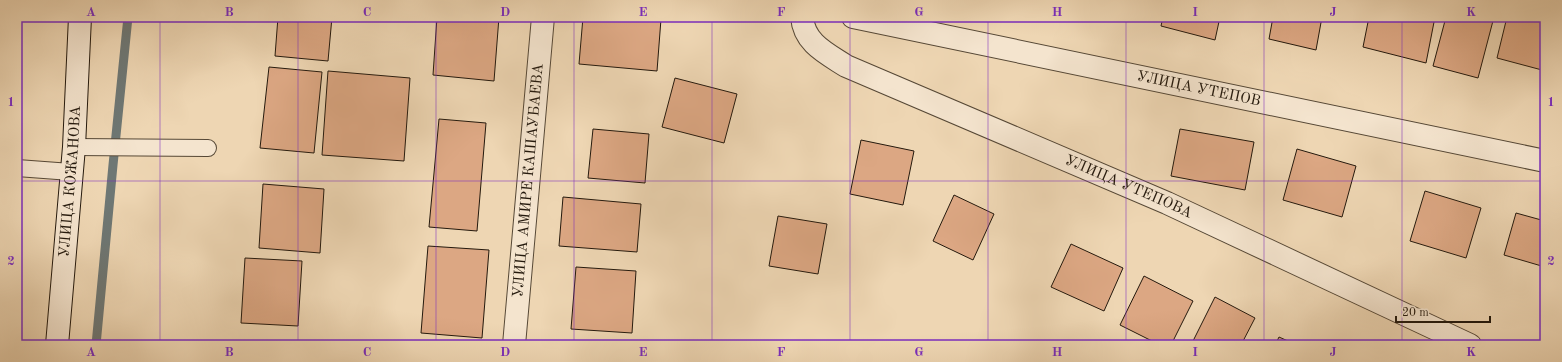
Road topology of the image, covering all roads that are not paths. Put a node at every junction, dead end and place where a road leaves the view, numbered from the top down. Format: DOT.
graph roads {
  1 [pos="80,17"];
  2 [pos="543,17"];
  3 [pos="802,17"];
  4 [pos="853,17"];
  5 [pos="74,147"];
  6 [pos="208,148"];
  7 [pos="1545,161"];
  8 [pos="17,168"];
  9 [pos="71,172"];
  10 [pos="57,345"];
  11 [pos="514,345"];
  12 [pos="1470,345"];
  1 -- 5 [label="street, УЛИЦА КОЖАНОВА"];
  2 -- 11 [label="street, УЛИЦА АМИРЕ КАШАУБАЕВА"];
  3 -- 12 [label="street, УЛИЦА УТЕПОВА"];
  4 -- 7 [label="street, УЛИЦА УТЕПОВ"];
  5 -- 6 [label="lane"];
  5 -- 9 [label="street, УЛИЦА КОЖАНОВА"];
  8 -- 9 [label="lane"];
  9 -- 10 [label="street, УЛИЦА КОЖАНОВА"];
}
